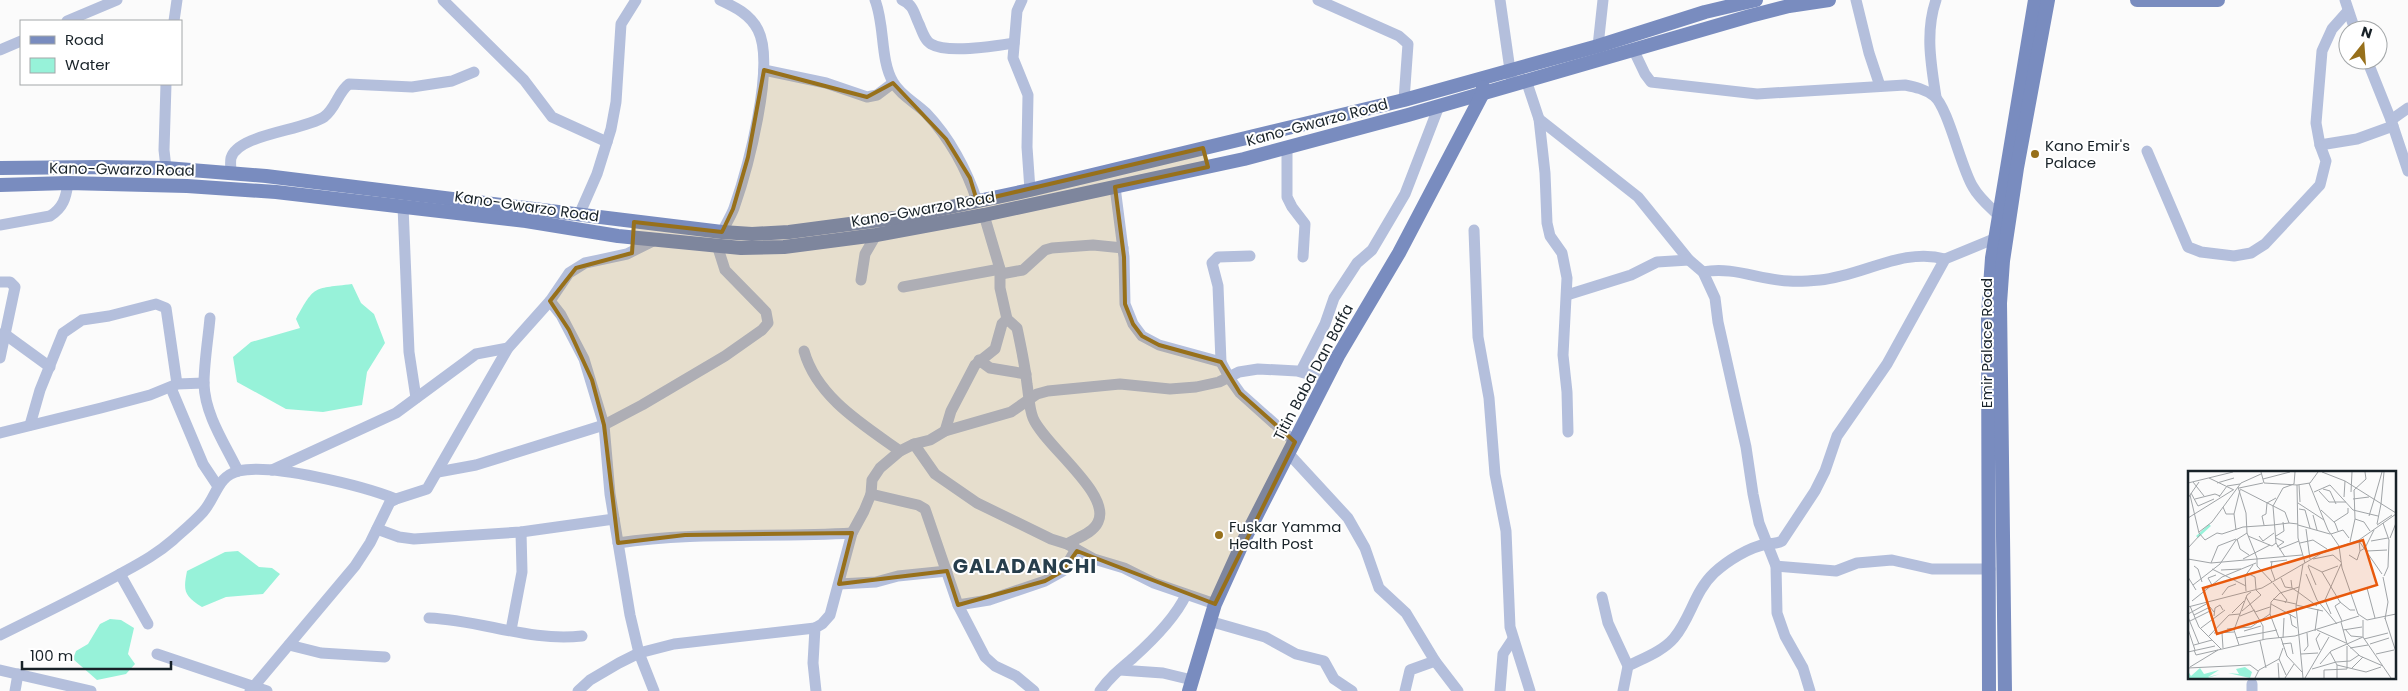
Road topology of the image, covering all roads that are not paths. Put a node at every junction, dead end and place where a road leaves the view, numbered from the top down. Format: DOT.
graph roads {
  1 [pos="117,0"];
  2 [pos="177,0"];
  3 [pos="443,0"];
  4 [pos="636,0"];
  5 [pos="720,0"];
  6 [pos="875,0"];
  7 [pos="902,0"];
  8 [pos="1022,0"];
  9 [pos="1318,0"];
  10 [pos="1500,0"];
  11 [pos="1603,0"];
  12 [pos="1756,0"];
  13 [pos="1829,0"];
  14 [pos="1856,0"];
  15 [pos="1936,0"];
  16 [pos="2034,0"];
  17 [pos="2048,0"];
  18 [pos="2137,0"];
  19 [pos="2218,0"];
  20 [pos="2347,5"];
  21 [pos="70,20"];
  22 [pos="174,20"];
  23 [pos="2352,20"];
  24 [pos="20,41"];
  25 [pos="1014,42"];
  26 [pos="1598,46"];
  27 [pos="0,50"];
  28 [pos="1634,51"];
  29 [pos="764,70"];
  30 [pos="1510,70"];
  31 [pos="2371,70"];
  32 [pos="474,72"];
  33 [pos="1483,78"];
  34 [pos="893,83"];
  35 [pos="1520,83"];
  36 [pos="166,85"];
  37 [pos="1880,86"];
  38 [pos="1483,93"];
  39 [pos="1936,97"];
  40 [pos="1404,100"];
  41 [pos="1440,106"];
  42 [pos="2408,108"];
  43 [pos="1539,119"];
  44 [pos="2392,123"];
  45 [pos="607,142"];
  46 [pos="2320,145"];
  47 [pos="1204,148"];
  48 [pos="1287,148"];
  49 [pos="2147,151"];
  50 [pos="1208,167"];
  51 [pos="0,168"];
  52 [pos="166,168"];
  53 [pos="2408,171"];
  54 [pos="231,173"];
  55 [pos="68,183"];
  56 [pos="0,185"];
  57 [pos="1115,187"];
  58 [pos="1030,190"];
  59 [pos="977,201"];
  60 [pos="403,206"];
  61 [pos="984,214"];
  62 [pos="579,215"];
  63 [pos="2004,217"];
  64 [pos="634,222"];
  65 [pos="0,225"];
  66 [pos="1474,230"];
  67 [pos="876,235"];
  68 [pos="633,237"];
  69 [pos="658,238"];
  70 [pos="1996,238"];
  71 [pos="719,239"];
  72 [pos="1123,248"];
  73 [pos="1250,256"];
  74 [pos="1303,257"];
  75 [pos="1946,259"];
  76 [pos="1689,260"];
  77 [pos="1000,272"];
  78 [pos="1703,272"];
  79 [pos="861,280"];
  80 [pos="0,282"];
  81 [pos="903,287"];
  82 [pos="1566,295"];
  83 [pos="550,301"];
  84 [pos="210,318"];
  85 [pos="1007,319"];
  86 [pos="3,335"];
  87 [pos="508,348"];
  88 [pos="804,350"];
  89 [pos="0,358"];
  90 [pos="979,360"];
  91 [pos="1222,362"];
  92 [pos="50,368"];
  93 [pos="1301,371"];
  94 [pos="1026,374"];
  95 [pos="1229,377"];
  96 [pos="1326,379"];
  97 [pos="204,383"];
  98 [pos="174,386"];
  99 [pos="416,398"];
  100 [pos="1030,399"];
  101 [pos="30,425"];
  102 [pos="604,425"];
  103 [pos="945,431"];
  104 [pos="0,432"];
  105 [pos="1568,432"];
  106 [pos="914,444"];
  107 [pos="1292,448"];
  108 [pos="900,451"];
  109 [pos="238,471"];
  110 [pos="270,471"];
  111 [pos="438,472"];
  112 [pos="218,484"];
  113 [pos="870,494"];
  114 [pos="396,499"];
  115 [pos="614,519"];
  116 [pos="377,529"];
  117 [pos="521,532"];
  118 [pos="852,533"];
  119 [pos="618,543"];
  120 [pos="1767,544"];
  121 [pos="1072,546"];
  122 [pos="1776,566"];
  123 [pos="1990,569"];
  124 [pos="947,571"];
  125 [pos="120,574"];
  126 [pos="839,584"];
  127 [pos="1186,595"];
  128 [pos="1602,597"];
  129 [pos="1215,604"];
  130 [pos="958,605"];
  131 [pos="429,618"];
  132 [pos="1209,621"];
  133 [pos="148,624"];
  134 [pos="815,628"];
  135 [pos="511,630"];
  136 [pos="0,636"];
  137 [pos="582,636"];
  138 [pos="1513,639"];
  139 [pos="289,644"];
  140 [pos="639,653"];
  141 [pos="157,654"];
  142 [pos="384,657"];
  143 [pos="1435,661"];
  144 [pos="1628,666"];
  145 [pos="0,670"];
  146 [pos="1120,670"];
  147 [pos="18,674"];
  148 [pos="1190,686"];
  149 [pos="252,688"];
  150 [pos="70,689"];
  151 [pos="15,691"];
  152 [pos="91,691"];
  153 [pos="267,691"];
  154 [pos="578,691"];
  155 [pos="654,691"];
  156 [pos="816,691"];
  157 [pos="1034,691"];
  158 [pos="1100,691"];
  159 [pos="1352,691"];
  160 [pos="1405,691"];
  161 [pos="1458,691"];
  162 [pos="1500,691"];
  163 [pos="1530,691"];
  164 [pos="1623,691"];
  165 [pos="1810,691"];
  166 [pos="1989,691"];
  167 [pos="2005,691"];
  1 -- 21 [label="street"];
  2 -- 22 [label="street"];
  3 -- 45 [label="street"];
  4 -- 45 [label="street"];
  5 -- 29 [label="street"];
  6 -- 34 [label="street"];
  7 -- 25 [label="street"];
  8 -- 25 [label="street"];
  9 -- 40 [label="street"];
  10 -- 30 [label="street"];
  11 -- 26 [label="street"];
  12 -- 26 [label="main road, Kano-Gwarzo Road"];
  13 -- 28 [label="main road, Kano-Gwarzo Road"];
  14 -- 37 [label="street"];
  15 -- 39 [label="street"];
  16 -- 63 [label="main road, Emir Palace Road"];
  17 -- 63 [label="main road, Emir Palace Road"];
  18 -- 19 [label="main road"];
  20 -- 23 [label="street"];
  20 -- 46 [label="street"];
  24 -- 27 [label="street"];
  25 -- 58 [label="street"];
  26 -- 30 [label="main road, Kano-Gwarzo Road"];
  28 -- 35 [label="main road, Kano-Gwarzo Road"];
  28 -- 37 [label="street"];
  29 -- 34 [label="street"];
  29 -- 71 [label="street"];
  30 -- 33 [label="main road, Kano-Gwarzo Road"];
  30 -- 35 [label="street"];
  31 -- 44 [label="street"];
  32 -- 54 [label="street"];
  33 -- 38 [label="main road, Titin Baba Dan Baffa"];
  33 -- 40 [label="main road, Kano-Gwarzo Road"];
  34 -- 59 [label="street"];
  35 -- 38 [label="main road, Kano-Gwarzo Road"];
  35 -- 43 [label="street"];
  36 -- 52 [label="street"];
  37 -- 39 [label="street"];
  38 -- 41 [label="main road, Kano-Gwarzo Road"];
  38 -- 96 [label="main road, Titin Baba Dan Baffa"];
  39 -- 63 [label="street"];
  40 -- 47 [label="main road, Kano-Gwarzo Road"];
  41 -- 48 [label="main road, Kano-Gwarzo Road"];
  41 -- 93 [label="street"];
  42 -- 44 [label="street"];
  43 -- 76 [label="street"];
  43 -- 82 [label="street"];
  44 -- 46 [label="street"];
  44 -- 53 [label="street"];
  45 -- 62 [label="street"];
  46 -- 49 [label="street"];
  47 -- 50 [label="main road"];
  47 -- 58 [label="main road, Kano-Gwarzo Road"];
  48 -- 50 [label="main road, Kano-Gwarzo Road"];
  48 -- 74 [label="street"];
  50 -- 57 [label="main road, Kano-Gwarzo Road"];
  51 -- 52 [label="main road, Kano-Gwarzo Road"];
  52 -- 54 [label="main road, Kano-Gwarzo Road"];
  54 -- 62 [label="main road, Kano-Gwarzo Road"];
  55 -- 56 [label="main road, Kano-Gwarzo Road"];
  55 -- 60 [label="main road, Kano-Gwarzo Road"];
  55 -- 65 [label="street"];
  57 -- 61 [label="main road, Kano-Gwarzo Road"];
  57 -- 72 [label="street"];
  58 -- 59 [label="main road, Kano-Gwarzo Road"];
  59 -- 71 [label="main road, Kano-Gwarzo Road"];
  60 -- 68 [label="main road, Kano-Gwarzo Road"];
  60 -- 99 [label="street"];
  61 -- 67 [label="main road, Kano-Gwarzo Road"];
  61 -- 77 [label="street"];
  62 -- 64 [label="main road, Kano-Gwarzo Road"];
  63 -- 70 [label="main road, Emir Palace Road"];
  63 -- 167 [label="main road, Emir Palace Road"];
  64 -- 68 [label="main road"];
  64 -- 71 [label="main road, Kano-Gwarzo Road"];
  66 -- 138 [label="street"];
  67 -- 71 [label="main road, Kano-Gwarzo Road"];
  67 -- 79 [label="street"];
  68 -- 69 [label="main road, Kano-Gwarzo Road"];
  69 -- 71 [label="main road, Kano-Gwarzo Road"];
  69 -- 83 [label="street"];
  70 -- 75 [label="street"];
  70 -- 123 [label="main road, Emir Palace Road"];
  71 -- 102 [label="street"];
  72 -- 77 [label="street"];
  72 -- 91 [label="street"];
  73 -- 91 [label="street"];
  75 -- 78 [label="street"];
  75 -- 120 [label="street"];
  76 -- 78 [label="street"];
  76 -- 82 [label="street"];
  77 -- 81 [label="street"];
  77 -- 85 [label="street"];
  78 -- 120 [label="street"];
  80 -- 86 [label="street"];
  82 -- 105 [label="street"];
  83 -- 87 [label="street"];
  83 -- 102 [label="street"];
  84 -- 97 [label="street"];
  85 -- 90 [label="street"];
  85 -- 94 [label="street"];
  86 -- 89 [label="street"];
  86 -- 92 [label="street"];
  87 -- 99 [label="street"];
  87 -- 111 [label="street"];
  88 -- 108 [label="street"];
  90 -- 94 [label="street"];
  90 -- 103 [label="street"];
  91 -- 95 [label="street"];
  92 -- 98 [label="street"];
  92 -- 101 [label="street"];
  93 -- 95 [label="street"];
  93 -- 96 [label="street"];
  94 -- 100 [label="street"];
  95 -- 100 [label="street"];
  95 -- 107 [label="street"];
  96 -- 107 [label="main road, Titin Baba Dan Baffa"];
  97 -- 98 [label="street"];
  97 -- 109 [label="street"];
  98 -- 101 [label="street"];
  98 -- 112 [label="street"];
  99 -- 110 [label="street"];
  100 -- 103 [label="street"];
  100 -- 121 [label="street"];
  101 -- 104 [label="street"];
  102 -- 111 [label="street"];
  102 -- 115 [label="street"];
  103 -- 106 [label="street"];
  106 -- 108 [label="street"];
  106 -- 121 [label="street"];
  107 -- 129 [label="main road, Titin Baba Dan Baffa"];
  107 -- 143 [label="street"];
  108 -- 113 [label="street"];
  109 -- 110 [label="street"];
  109 -- 112 [label="street"];
  110 -- 114 [label="street"];
  111 -- 114 [label="street"];
  112 -- 125 [label="street"];
  113 -- 118 [label="street"];
  113 -- 124 [label="street"];
  114 -- 116 [label="street"];
  115 -- 117 [label="street"];
  115 -- 119 [label="street"];
  116 -- 117 [label="street"];
  116 -- 139 [label="street"];
  117 -- 135 [label="street"];
  118 -- 119 [label="street"];
  118 -- 126 [label="street"];
  119 -- 140 [label="street"];
  120 -- 122 [label="street"];
  120 -- 144 [label="street"];
  121 -- 127 [label="street"];
  121 -- 130 [label="street"];
  122 -- 123 [label="street"];
  122 -- 165 [label="street"];
  123 -- 166 [label="main road, Emir Palace Road"];
  124 -- 126 [label="street"];
  124 -- 130 [label="street"];
  125 -- 133 [label="street"];
  125 -- 136 [label="street"];
  126 -- 134 [label="street"];
  127 -- 129 [label="street"];
  127 -- 146 [label="street"];
  128 -- 144 [label="street"];
  129 -- 132 [label="main road, Titin Baba Dan Baffa"];
  130 -- 157 [label="street"];
  131 -- 135 [label="street"];
  132 -- 148 [label="main road, Titin Baba Dan Baffa"];
  132 -- 159 [label="street"];
  134 -- 140 [label="street"];
  134 -- 156 [label="street"];
  135 -- 137 [label="street"];
  138 -- 162 [label="street"];
  138 -- 163 [label="street"];
  139 -- 142 [label="street"];
  139 -- 149 [label="street"];
  140 -- 154 [label="street"];
  140 -- 155 [label="street"];
  141 -- 149 [label="street"];
  143 -- 160 [label="street"];
  143 -- 161 [label="street"];
  144 -- 164 [label="street"];
  145 -- 147 [label="street"];
  146 -- 148 [label="street"];
  146 -- 158 [label="street"];
  147 -- 150 [label="street"];
  147 -- 151 [label="street"];
  149 -- 153 [label="street"];
  150 -- 152 [label="street"];
}
